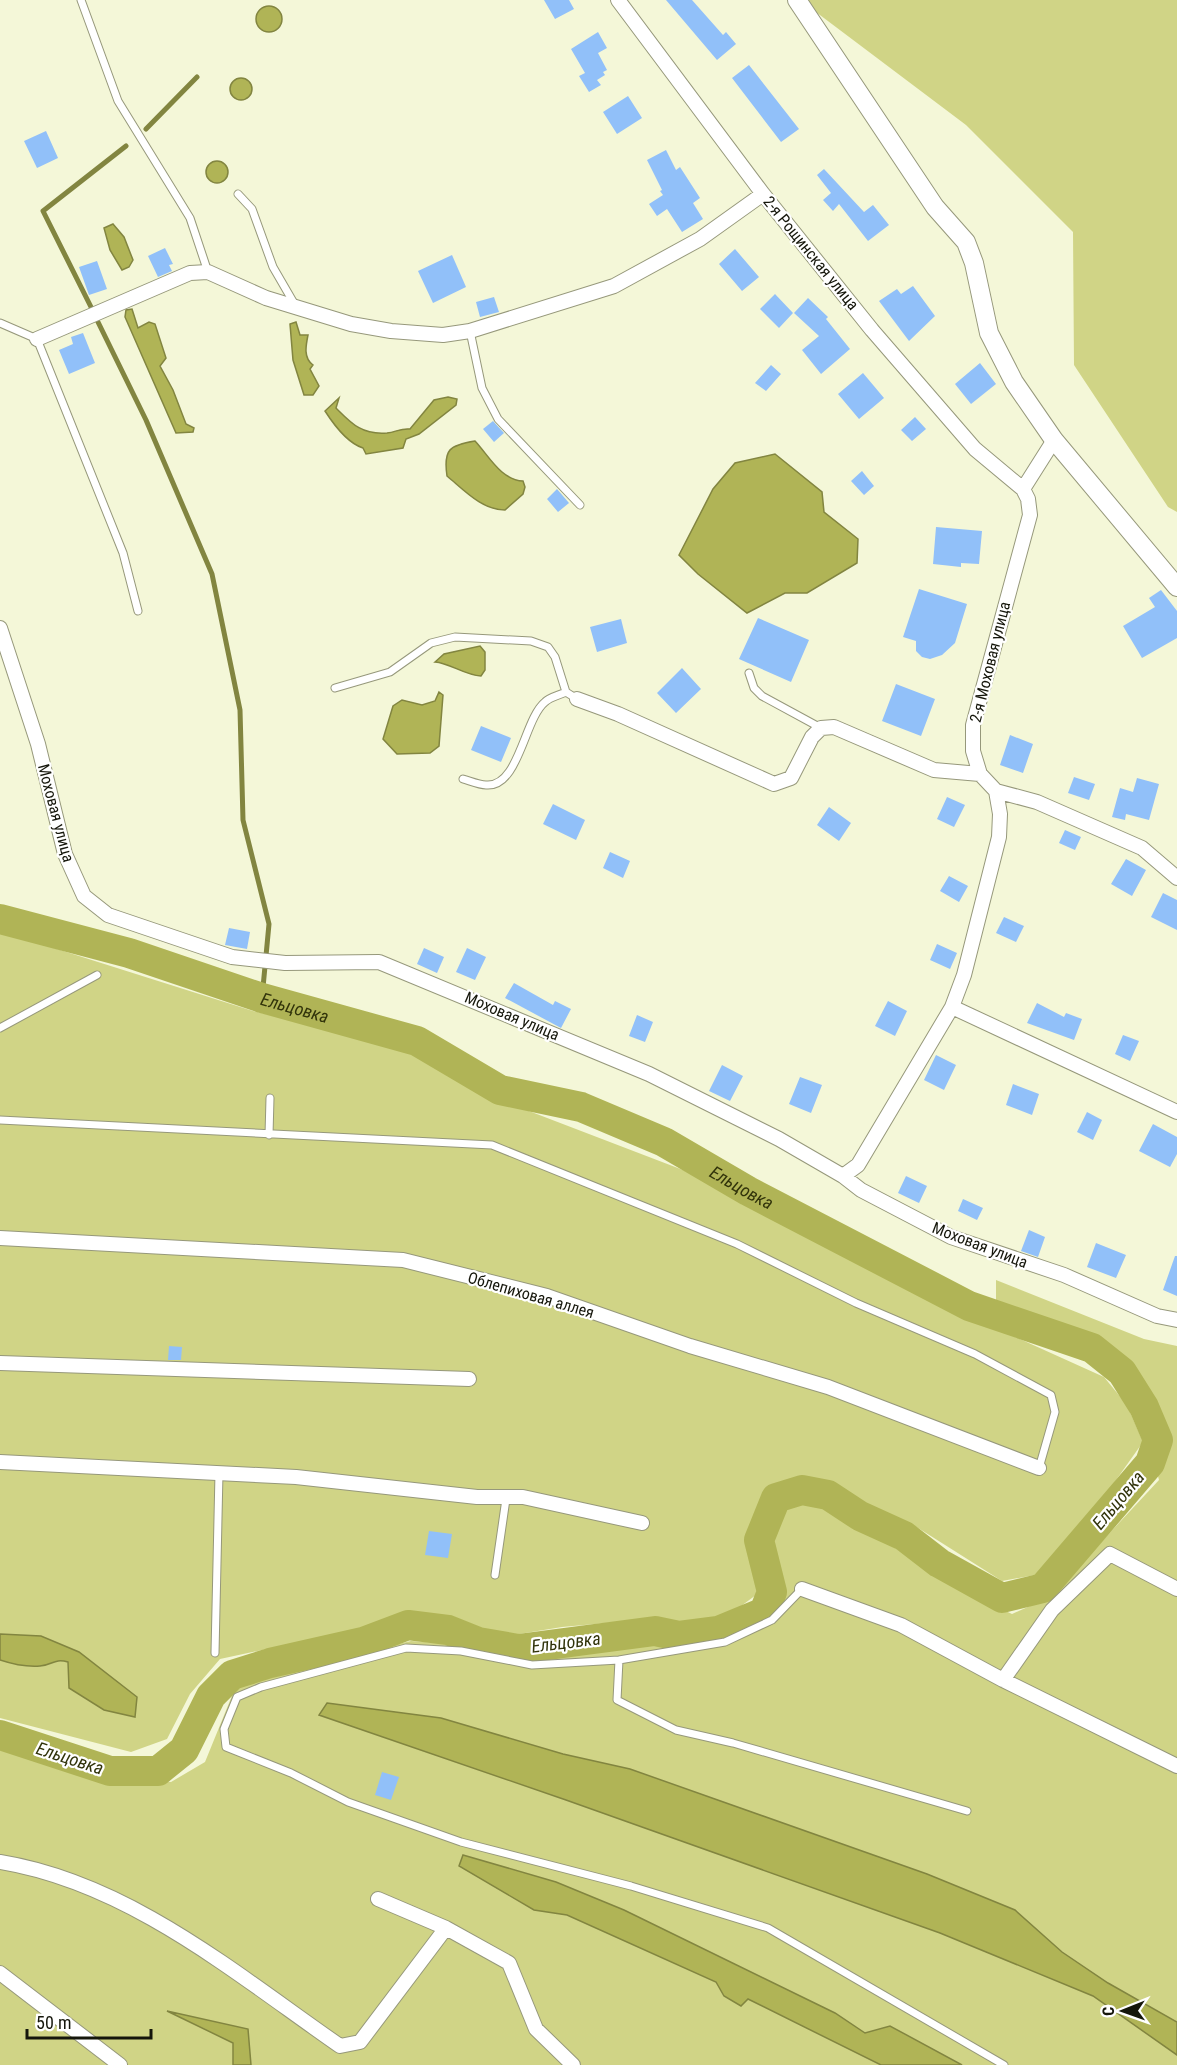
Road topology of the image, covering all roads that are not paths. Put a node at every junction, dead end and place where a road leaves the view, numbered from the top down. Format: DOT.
graph roads {
  1 [pos="81,0"];
  2 [pos="618,0"];
  3 [pos="797,0"];
  4 [pos="238,194"];
  5 [pos="763,194"];
  6 [pos="208,272"];
  7 [pos="297,307"];
  8 [pos="0,323"];
  9 [pos="470,331"];
  10 [pos="37,339"];
  11 [pos="1054,440"];
  12 [pos="1023,489"];
  13 [pos="580,505"];
  14 [pos="1177,587"];
  15 [pos="138,611"];
  16 [pos="0,628"];
  17 [pos="749,673"];
  18 [pos="335,688"];
  19 [pos="572,695"];
  20 [pos="821,728"];
  21 [pos="980,774"];
  22 [pos="463,778"];
  23 [pos="996,791"];
  24 [pos="1177,878"];
  25 [pos="97,975"];
  26 [pos="952,1006"];
  27 [pos="0,1028"];
  28 [pos="270,1098"];
  29 [pos="1177,1112"];
  30 [pos="0,1120"];
  31 [pos="269,1135"];
  32 [pos="843,1176"];
  33 [pos="0,1238"];
  34 [pos="1177,1320"];
  35 [pos="0,1363"];
  36 [pos="469,1379"];
  37 [pos="0,1462"];
  38 [pos="1039,1468"];
  39 [pos="219,1473"];
  40 [pos="506,1498"];
  41 [pos="642,1523"];
  42 [pos="495,1575"];
  43 [pos="802,1589"];
  44 [pos="1177,1589"];
  45 [pos="215,1653"];
  46 [pos="620,1660"];
  47 [pos="1003,1680"];
  48 [pos="1177,1766"];
  49 [pos="967,1811"];
  50 [pos="0,1862"];
  51 [pos="378,1899"];
  52 [pos="446,1928"];
  53 [pos="0,1973"];
  54 [pos="120,2065"];
  55 [pos="573,2065"];
  56 [pos="1004,2065"];
  1 -- 6 [label="lane"];
  2 -- 5 [label="street, 2-я Рощинская улица"];
  3 -- 11 [label="street"];
  4 -- 7 [label="lane"];
  5 -- 9 [label="street"];
  5 -- 12 [label="street, 2-я Рощинская улица"];
  6 -- 7 [label="street"];
  6 -- 10 [label="street"];
  7 -- 9 [label="street"];
  8 -- 10 [label="lane"];
  9 -- 13 [label="lane"];
  10 -- 15 [label="lane"];
  11 -- 12 [label="street"];
  11 -- 14 [label="street"];
  12 -- 21 [label="street, 2-я Моховая улица"];
  16 -- 32 [label="street, Моховая улица"];
  17 -- 20 [label="lane"];
  18 -- 19 [label="lane"];
  19 -- 20 [label="street"];
  19 -- 22 [label="lane"];
  20 -- 21 [label="street"];
  21 -- 23 [label="street"];
  23 -- 24 [label="street"];
  23 -- 26 [label="street"];
  25 -- 27 [label="lane"];
  26 -- 29 [label="street"];
  26 -- 32 [label="street"];
  28 -- 31 [label="lane"];
  30 -- 31 [label="lane"];
  31 -- 38 [label="lane"];
  32 -- 34 [label="street, Моховая улица"];
  33 -- 38 [label="street, Облепиховая аллея"];
  35 -- 36 [label="street"];
  37 -- 39 [label="street"];
  39 -- 40 [label="street"];
  39 -- 45 [label="lane"];
  40 -- 41 [label="street"];
  40 -- 42 [label="lane"];
  43 -- 46 [label="lane"];
  43 -- 47 [label="street"];
  44 -- 47 [label="street"];
  46 -- 49 [label="lane"];
  46 -- 56 [label="lane"];
  47 -- 48 [label="street"];
  50 -- 52 [label="street"];
  51 -- 52 [label="street"];
  52 -- 55 [label="street"];
  53 -- 54 [label="street"];
}
